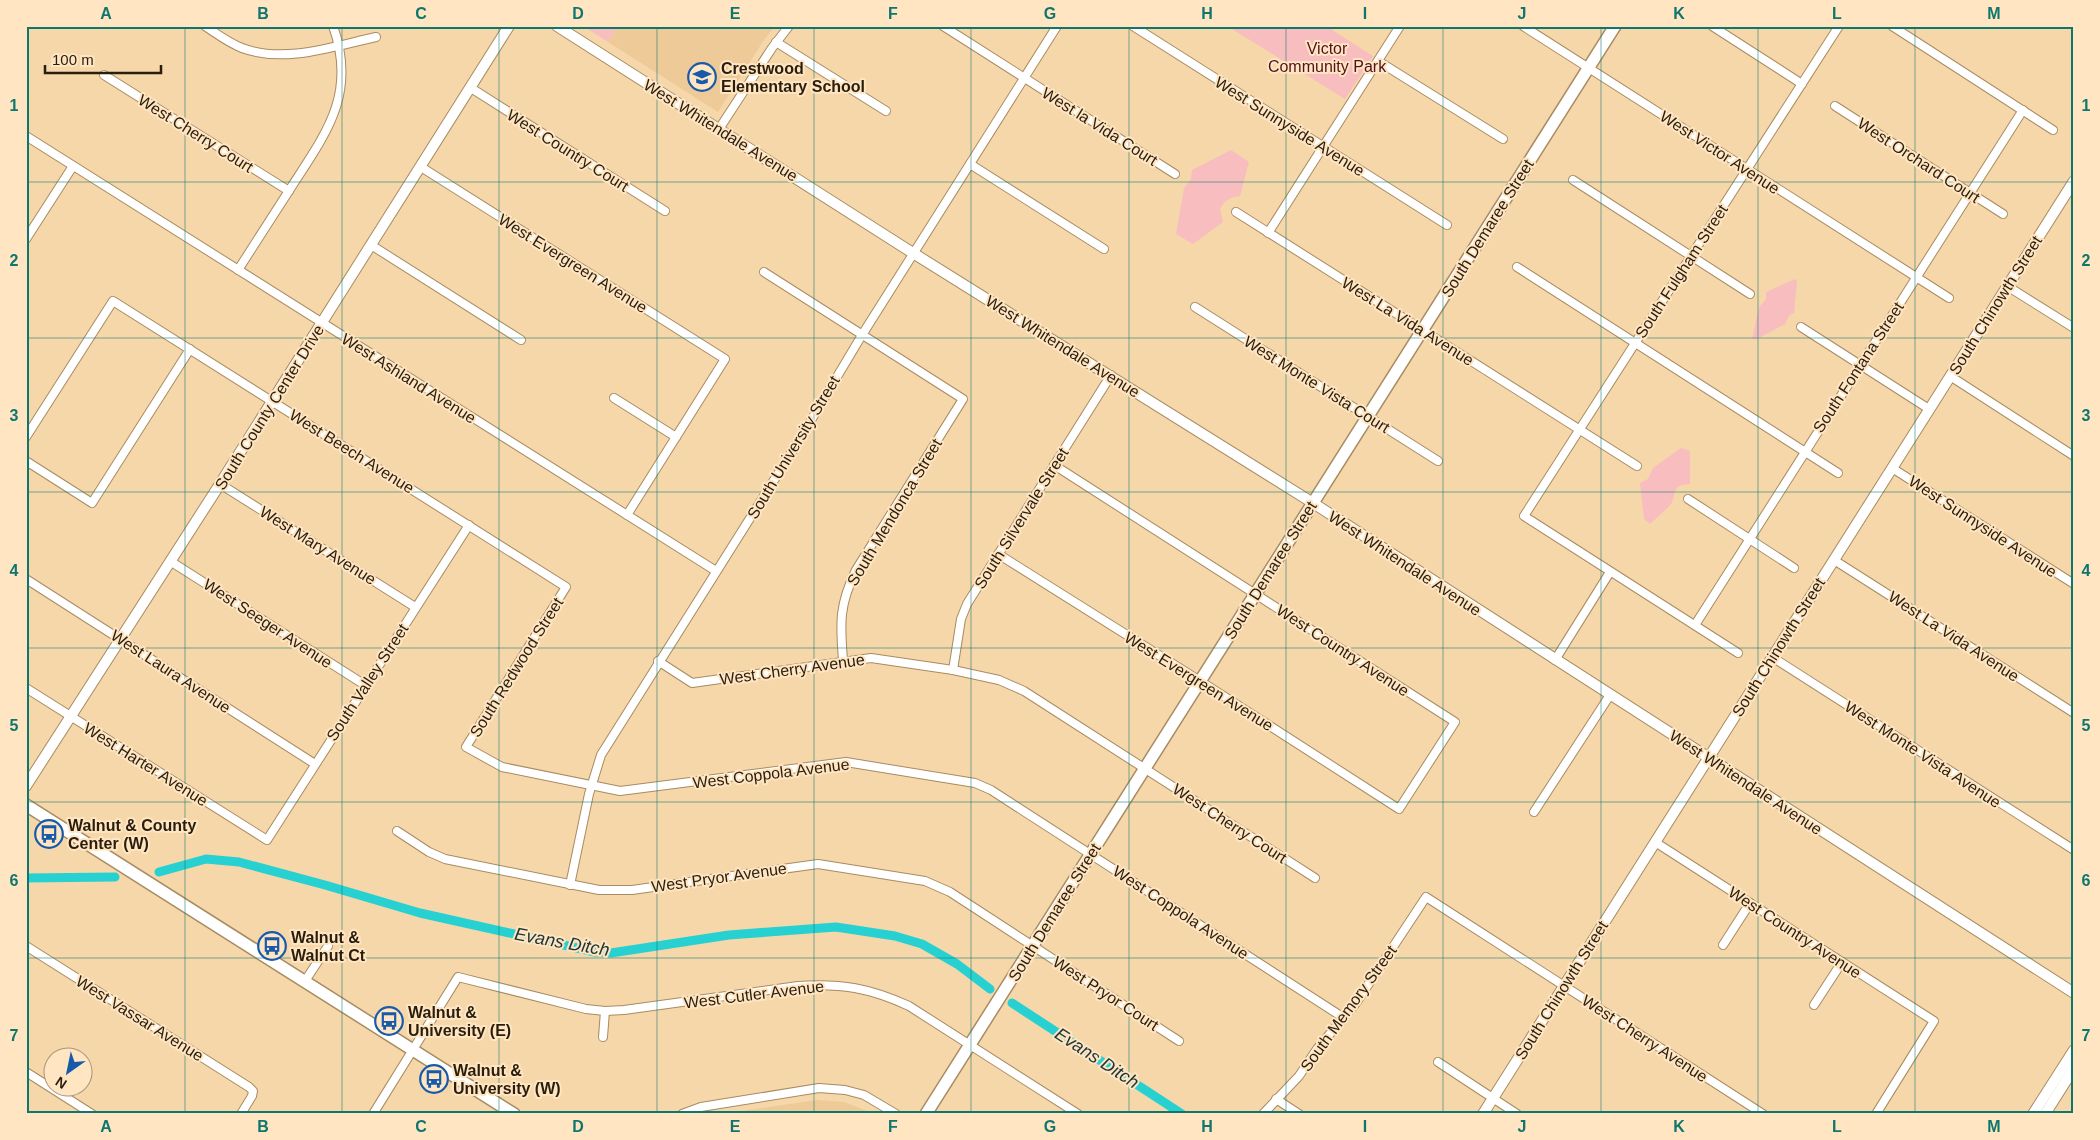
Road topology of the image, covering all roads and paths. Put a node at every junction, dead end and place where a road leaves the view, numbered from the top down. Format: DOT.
graph roads {
  1 [pos="205,26"];
  2 [pos="333,26"];
  3 [pos="509,26"];
  4 [pos="556,26"];
  5 [pos="789,26"];
  6 [pos="943,26"];
  7 [pos="1057,26"];
  8 [pos="1133,26"];
  9 [pos="1400,26"];
  10 [pos="1523,26"];
  11 [pos="1615,26"];
  12 [pos="1712,26"];
  13 [pos="1839,26"];
  14 [pos="1892,26"];
  15 [pos="376,37"];
  16 [pos="776,42"];
  17 [pos="340,45"];
  18 [pos="1378,61"];
  19 [pos="1588,68"];
  20 [pos="104,75"];
  21 [pos="1025,78"];
  22 [pos="1802,84"];
  23 [pos="471,88"];
  24 [pos="1835,106"];
  25 [pos="2023,110"];
  26 [pos="886,111"];
  27 [pos="719,129"];
  28 [pos="2053,130"];
  29 [pos="26,136"];
  30 [pos="1502,140"];
  31 [pos="1324,147"];
  32 [pos="970,164"];
  33 [pos="73,166"];
  34 [pos="421,167"];
  35 [pos="1746,169"];
  36 [pos="1175,174"];
  37 [pos="1573,180"];
  38 [pos="2074,181"];
  39 [pos="289,191"];
  40 [pos="1970,193"];
  41 [pos="665,212"];
  42 [pos="1236,212"];
  43 [pos="2003,214"];
  44 [pos="1447,225"];
  45 [pos="1268,232"];
  46 [pos="26,239"];
  47 [pos="371,246"];
  48 [pos="1104,249"];
  49 [pos="913,253"];
  50 [pos="1690,256"];
  51 [pos="1517,266"];
  52 [pos="238,270"];
  53 [pos="764,272"];
  54 [pos="1916,277"];
  55 [pos="2007,286"];
  56 [pos="1750,294"];
  57 [pos="1949,298"];
  58 [pos="1195,307"];
  59 [pos="321,323"];
  60 [pos="1801,327"];
  61 [pos="2074,328"];
  62 [pos="1423,330"];
  63 [pos="862,335"];
  64 [pos="521,340"];
  65 [pos="1635,342"];
  66 [pos="190,349"];
  67 [pos="1860,364"];
  68 [pos="1111,375"];
  69 [pos="1950,376"];
  70 [pos="614,398"];
  71 [pos="272,401"];
  72 [pos="1930,409"];
  73 [pos="1368,416"];
  74 [pos="1579,430"];
  75 [pos="26,437"];
  76 [pos="676,437"];
  77 [pos="1805,451"];
  78 [pos="2074,456"];
  79 [pos="26,461"];
  80 [pos="1438,461"];
  81 [pos="1054,465"];
  82 [pos="1637,466"];
  83 [pos="1892,468"];
  84 [pos="1838,472"];
  85 [pos="220,484"];
  86 [pos="1688,499"];
  87 [pos="1312,503"];
  88 [pos="628,515"];
  89 [pos="469,525"];
  90 [pos="1750,539"];
  91 [pos="998,554"];
  92 [pos="1834,560"];
  93 [pos="170,561"];
  94 [pos="1794,568"];
  95 [pos="716,571"];
  96 [pos="1610,572"];
  97 [pos="26,579"];
  98 [pos="2074,584"];
  99 [pos="566,587"];
  100 [pos="1256,593"];
  101 [pos="415,607"];
  102 [pos="1695,625"];
  103 [pos="121,639"];
  104 [pos="1738,653"];
  105 [pos="1772,657"];
  106 [pos="843,660"];
  107 [pos="1555,660"];
  108 [pos="658,661"];
  109 [pos="953,670"];
  110 [pos="1200,681"];
  111 [pos="365,685"];
  112 [pos="26,688"];
  113 [pos="1610,695"];
  114 [pos="2074,713"];
  115 [pos="70,716"];
  116 [pos="466,747"];
  117 [pos="1708,758"];
  118 [pos="315,764"];
  119 [pos="1145,768"];
  120 [pos="26,786"];
  121 [pos="591,786"];
  122 [pos="26,804"];
  123 [pos="1399,809"];
  124 [pos="1534,812"];
  125 [pos="397,831"];
  126 [pos="267,840"];
  127 [pos="1655,842"];
  128 [pos="2074,850"];
  129 [pos="1091,854"];
  130 [pos="1315,878"];
  131 [pos="570,885"];
  132 [pos="1426,897"];
  133 [pos="1750,903"];
  134 [pos="1723,945"];
  135 [pos="26,946"];
  136 [pos="328,946"];
  137 [pos="1032,946"];
  138 [pos="1842,962"];
  139 [pos="305,981"];
  140 [pos="1564,985"];
  141 [pos="2074,993"];
  142 [pos="1814,1005"];
  143 [pos="605,1011"];
  144 [pos="1344,1018"];
  145 [pos="603,1037"];
  146 [pos="1179,1041"];
  147 [pos="970,1045"];
  148 [pos="414,1050"];
  149 [pos="2074,1050"];
  150 [pos="1438,1062"];
  151 [pos="2074,1068"];
  152 [pos="26,1072"];
  153 [pos="1493,1098"];
  154 [pos="1276,1099"];
  155 [pos="92,1114"];
  156 [pos="241,1114"];
  157 [pos="373,1114"];
  158 [pos="514,1114"];
  159 [pos="682,1114"];
  160 [pos="896,1114"];
  161 [pos="926,1114"];
  162 [pos="1078,1114"];
  163 [pos="1263,1114"];
  164 [pos="1299,1114"];
  165 [pos="1482,1114"];
  166 [pos="1517,1114"];
  167 [pos="1763,1114"];
  168 [pos="1876,1114"];
  169 [pos="2033,1114"];
  170 [pos="2045,1114"];
  1 -- 17 [label="street"];
  2 -- 17 [label="street"];
  3 -- 23 [label="street, South County Center Drive"];
  4 -- 27 [label="street, West Whitendale Avenue"];
  5 -- 16 [label="street"];
  6 -- 21 [label="street"];
  7 -- 21 [label="street, South University Street"];
  8 -- 31 [label="street, West Sunnyside Avenue"];
  9 -- 18 [label="street"];
  10 -- 19 [label="street, West Victor Avenue"];
  11 -- 19 [label="main road, South Demaree Street"];
  12 -- 22 [label="street"];
  13 -- 22 [label="street, South Fulgham Street"];
  14 -- 25 [label="street"];
  15 -- 17 [label="street"];
  16 -- 26 [label="street"];
  16 -- 27 [label="street"];
  17 -- 39 [label="street"];
  18 -- 30 [label="street"];
  18 -- 31 [label="street"];
  19 -- 35 [label="street, West Victor Avenue"];
  19 -- 62 [label="main road, South Demaree Street"];
  20 -- 39 [label="street, West Cherry Court"];
  21 -- 32 [label="street, South University Street"];
  21 -- 36 [label="street, West la Vida Court"];
  22 -- 35 [label="street, South Fulgham Street"];
  23 -- 34 [label="street, South County Center Drive"];
  23 -- 41 [label="street, West Country Court"];
  24 -- 40 [label="street, West Orchard Court"];
  25 -- 28 [label="street"];
  25 -- 40 [label="street, South Fontana Street"];
  27 -- 49 [label="street, West Whitendale Avenue"];
  29 -- 33 [label="street, West Ashland Avenue"];
  31 -- 44 [label="street, West Sunnyside Avenue"];
  31 -- 45 [label="street"];
  32 -- 48 [label="street"];
  32 -- 49 [label="street, South University Street"];
  33 -- 46 [label="street"];
  33 -- 52 [label="street, West Ashland Avenue"];
  34 -- 47 [label="street, South County Center Drive"];
  34 -- 76 [label="street, West Evergreen Avenue"];
  35 -- 50 [label="street, South Fulgham Street"];
  35 -- 54 [label="street, West Victor Avenue"];
  37 -- 50 [label="street"];
  38 -- 55 [label="street, South Chinowth Street"];
  39 -- 52 [label="street"];
  40 -- 43 [label="street, West Orchard Court"];
  40 -- 54 [label="street, South Fontana Street"];
  42 -- 45 [label="street, West La Vida Avenue"];
  45 -- 62 [label="street, West La Vida Avenue"];
  47 -- 59 [label="street, South County Center Drive"];
  47 -- 64 [label="street"];
  49 -- 63 [label="street, South University Street"];
  49 -- 68 [label="street, West Whitendale Avenue"];
  50 -- 56 [label="street"];
  50 -- 65 [label="street, South Fulgham Street"];
  51 -- 65 [label="street"];
  52 -- 59 [label="street, West Ashland Avenue"];
  53 -- 63 [label="street"];
  54 -- 57 [label="street, West Victor Avenue"];
  54 -- 67 [label="street, South Fontana Street"];
  55 -- 61 [label="street"];
  55 -- 69 [label="street, South Chinowth Street"];
  58 -- 73 [label="street, West Monte Vista Court"];
  59 -- 71 [label="street, South County Center Drive"];
  59 -- 88 [label="street, West Ashland Avenue"];
  60 -- 67 [label="street"];
  62 -- 73 [label="main road, South Demaree Street"];
  62 -- 74 [label="street, West La Vida Avenue"];
  63 -- 95 [label="street, South University Street"];
  63 -- 106 [label="street, South Mendonca Street"];
  65 -- 74 [label="street, South Fulgham Street"];
  65 -- 77 [label="street"];
  66 -- 71 [label="street, West Beech Avenue"];
  66 -- 75 [label="street, West Beech Avenue"];
  66 -- 79 [label="street"];
  67 -- 72 [label="street"];
  67 -- 77 [label="street, South Fontana Street"];
  68 -- 81 [label="street, South Silvervale Street"];
  68 -- 87 [label="street, West Whitendale Avenue"];
  69 -- 72 [label="street, South Chinowth Street"];
  69 -- 78 [label="street"];
  70 -- 76 [label="street"];
  71 -- 85 [label="street, South County Center Drive"];
  71 -- 89 [label="street, West Beech Avenue"];
  72 -- 83 [label="street, South Chinowth Street"];
  73 -- 80 [label="street, West Monte Vista Court"];
  73 -- 87 [label="main road, South Demaree Street"];
  74 -- 82 [label="street"];
  74 -- 96 [label="street, South Fulgham Street"];
  76 -- 88 [label="street"];
  77 -- 84 [label="street"];
  77 -- 90 [label="street, South Fontana Street"];
  81 -- 91 [label="street, South Silvervale Street"];
  81 -- 100 [label="street, West Country Avenue"];
  83 -- 92 [label="street, South Chinowth Street"];
  83 -- 98 [label="street, West Sunnyside Avenue"];
  85 -- 93 [label="street, South County Center Drive"];
  85 -- 101 [label="street, West Mary Avenue"];
  86 -- 90 [label="street"];
  87 -- 100 [label="main road, South Demaree Street"];
  87 -- 107 [label="street, West Whitendale Avenue"];
  88 -- 95 [label="street, West Ashland Avenue"];
  89 -- 99 [label="street, West Beech Avenue"];
  89 -- 101 [label="street, South Valley Street"];
  90 -- 94 [label="street"];
  90 -- 102 [label="street, South Fontana Street"];
  91 -- 109 [label="street, South Silvervale Street"];
  91 -- 110 [label="street, West Evergreen Avenue"];
  92 -- 105 [label="street, South Chinowth Street"];
  92 -- 114 [label="street, West La Vida Avenue"];
  93 -- 103 [label="street, South County Center Drive"];
  93 -- 111 [label="street, West Seeger Avenue"];
  95 -- 108 [label="street, South University Street"];
  96 -- 102 [label="street"];
  96 -- 107 [label="street"];
  97 -- 103 [label="street, West Laura Avenue"];
  99 -- 116 [label="street, South Redwood Street"];
  100 -- 110 [label="main road, South Demaree Street"];
  100 -- 123 [label="street, West Country Avenue"];
  101 -- 111 [label="street, South Valley Street"];
  102 -- 104 [label="street"];
  103 -- 115 [label="street, South County Center Drive"];
  103 -- 118 [label="street, West Laura Avenue"];
  105 -- 117 [label="street, South Chinowth Street"];
  105 -- 128 [label="street, West Monte Vista Avenue"];
  106 -- 108 [label="street, West Cherry Avenue"];
  106 -- 109 [label="street, West Cherry Avenue"];
  107 -- 113 [label="street, West Whitendale Avenue"];
  108 -- 121 [label="street, South University Street"];
  109 -- 119 [label="street, West Cherry Avenue"];
  110 -- 119 [label="main road, South Demaree Street"];
  110 -- 123 [label="street, West Evergreen Avenue"];
  111 -- 118 [label="street, South Valley Street"];
  112 -- 115 [label="street, West Harter Avenue"];
  113 -- 117 [label="street, West Whitendale Avenue"];
  113 -- 124 [label="street"];
  115 -- 120 [label="street, South County Center Drive"];
  115 -- 126 [label="street, West Harter Avenue"];
  116 -- 121 [label="street, West Coppola Avenue"];
  117 -- 127 [label="street, South Chinowth Street"];
  117 -- 141 [label="street, West Whitendale Avenue"];
  118 -- 126 [label="street, South Valley Street"];
  119 -- 129 [label="main road, South Demaree Street"];
  119 -- 130 [label="street, West Cherry Court"];
  121 -- 129 [label="street, West Coppola Avenue"];
  121 -- 131 [label="street, South University Street"];
  122 -- 139 [label="main road"];
  125 -- 131 [label="street, West Pryor Avenue"];
  127 -- 133 [label="street, West Country Avenue"];
  127 -- 140 [label="street, South Chinowth Street"];
  129 -- 137 [label="main road, South Demaree Street"];
  129 -- 144 [label="street, West Coppola Avenue"];
  131 -- 137 [label="street, West Pryor Avenue"];
  132 -- 140 [label="street, West Cherry Avenue"];
  132 -- 144 [label="street, South Memory Street"];
  133 -- 134 [label="street"];
  133 -- 138 [label="street, West Country Avenue"];
  135 -- 156 [label="street, West Vassar Avenue"];
  136 -- 139 [label="street"];
  137 -- 146 [label="street, West Pryor Court"];
  137 -- 147 [label="main road, South Demaree Street"];
  138 -- 142 [label="street"];
  138 -- 168 [label="street, West Country Avenue"];
  139 -- 148 [label="main road"];
  140 -- 153 [label="street, South Chinowth Street"];
  140 -- 167 [label="street, West Cherry Avenue"];
  143 -- 145 [label="street"];
  143 -- 147 [label="street, West Cutler Avenue"];
  143 -- 148 [label="street, West Cutler Avenue"];
  144 -- 154 [label="street, South Memory Street"];
  147 -- 161 [label="main road, South Demaree Street"];
  147 -- 162 [label="street, West Cutler Avenue"];
  148 -- 157 [label="street"];
  148 -- 158 [label="main road"];
  149 -- 169 [label="street"];
  150 -- 153 [label="street"];
  151 -- 170 [label="street"];
  152 -- 155 [label="street"];
  153 -- 165 [label="street, South Chinowth Street"];
  153 -- 166 [label="street"];
  154 -- 163 [label="street, South Memory Street"];
  154 -- 164 [label="street"];
  159 -- 160 [label="street"];
}
